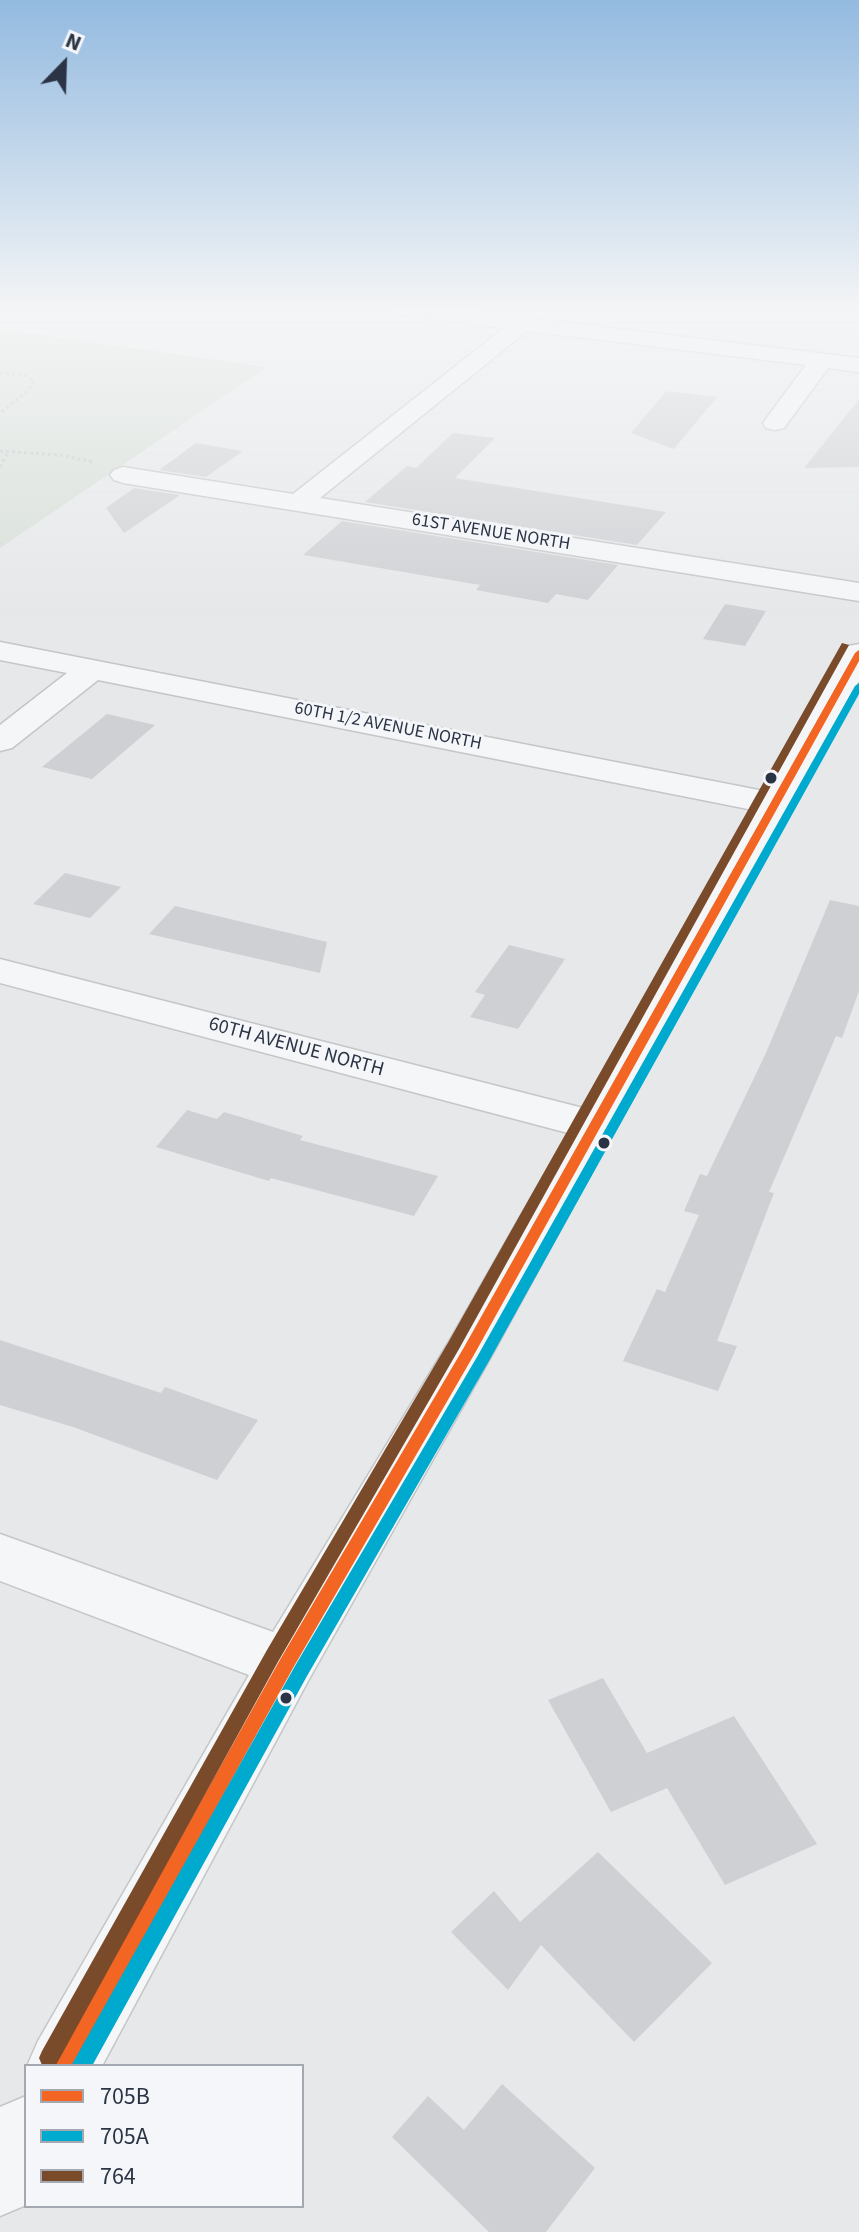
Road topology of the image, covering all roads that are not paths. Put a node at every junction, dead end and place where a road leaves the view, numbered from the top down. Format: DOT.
graph roads {
  1 [pos="404,412"];
  2 [pos="783,412"];
  3 [pos="775,423"];
  4 [pos="123,475"];
  5 [pos="299,502"];
  6 [pos="859,592"];
  7 [pos="0,651"];
  8 [pos="855,668"];
  9 [pos="92,669"];
  10 [pos="0,741"];
  11 [pos="775,804"];
  12 [pos="0,971"];
  13 [pos="592,1125"];
  14 [pos="0,1557"];
  15 [pos="287,1663"];
  16 [pos="64,2064"];
  17 [pos="24,2137"];
  18 [pos="0,2179"];
  1 -- 5 [label="street"];
  2 -- 3 [label="street"];
  4 -- 5 [label="street, 61ST AVENUE NORTH"];
  5 -- 6 [label="street, 61ST AVENUE NORTH"];
  7 -- 9 [label="street, 60TH 1/2 AVENUE NORTH"];
  8 -- 11 [label="street"];
  9 -- 10 [label="street"];
  9 -- 11 [label="street, 60TH 1/2 AVENUE NORTH"];
  11 -- 13 [label="street"];
  12 -- 13 [label="street, 60TH AVENUE NORTH"];
  13 -- 15 [label="street"];
  14 -- 15 [label="street"];
  15 -- 16 [label="street"];
  17 -- 18 [label="street"];
}
